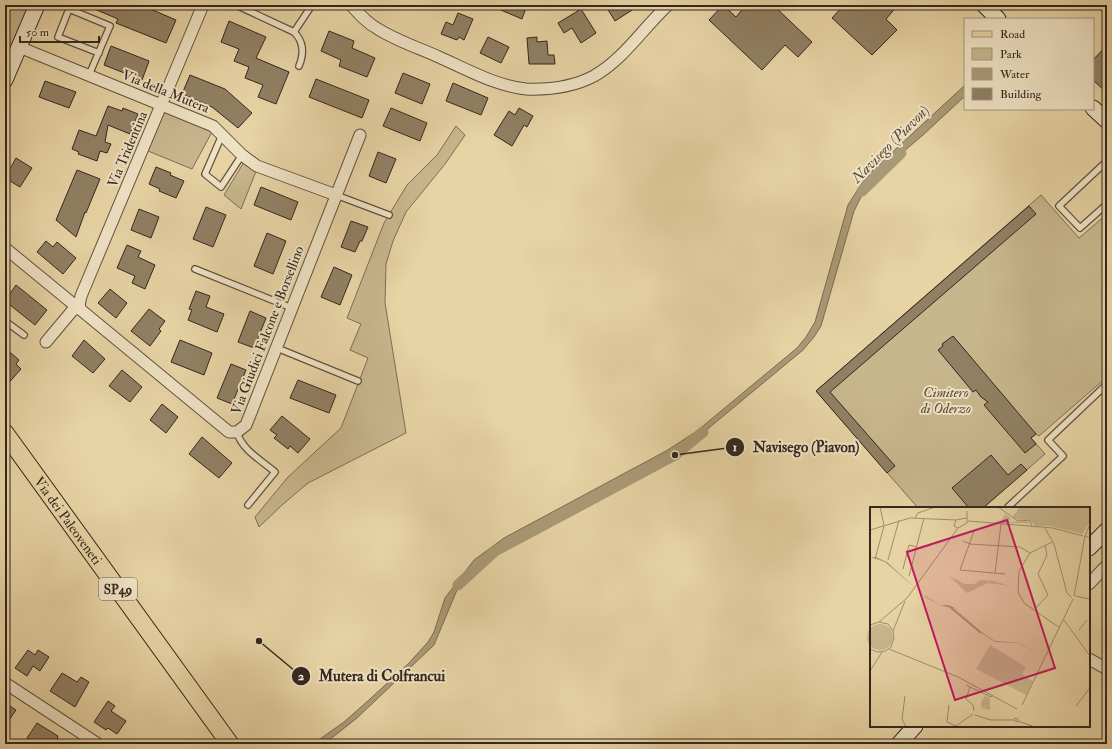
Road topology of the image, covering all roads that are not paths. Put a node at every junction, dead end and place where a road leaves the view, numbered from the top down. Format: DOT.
graph roads {
  1 [pos="37,5"];
  2 [pos="203,5"];
  3 [pos="236,5"];
  4 [pos="312,5"];
  5 [pos="351,5"];
  6 [pos="667,5"];
  7 [pos="984,5"];
  8 [pos="997,18"];
  9 [pos="294,32"];
  10 [pos="19,47"];
  11 [pos="99,53"];
  12 [pos="299,66"];
  13 [pos="89,75"];
  14 [pos="5,80"];
  15 [pos="161,105"];
  16 [pos="1094,109"];
  17 [pos="1107,121"];
  18 [pos="222,135"];
  19 [pos="360,135"];
  20 [pos="242,155"];
  21 [pos="1107,161"];
  22 [pos="336,195"];
  23 [pos="1107,204"];
  24 [pos="389,215"];
  25 [pos="5,248"];
  26 [pos="195,269"];
  27 [pos="80,305"];
  28 [pos="292,308"];
  29 [pos="5,321"];
  30 [pos="24,336"];
  31 [pos="46,342"];
  32 [pos="277,348"];
  33 [pos="358,382"];
  34 [pos="1107,384"];
  35 [pos="237,432"];
  36 [pos="5,433"];
  37 [pos="248,505"];
  38 [pos="1008,507"];
  39 [pos="1107,530"];
  40 [pos="1090,547"];
  41 [pos="1107,566"];
  42 [pos="1090,583"];
  43 [pos="1090,660"];
  44 [pos="1107,669"];
  45 [pos="5,683"];
  46 [pos="914,727"];
  47 [pos="98,744"];
  48 [pos="230,744"];
  49 [pos="899,744"];
  1 -- 10 [label="street"];
  2 -- 15 [label="street, Via Tridentina"];
  3 -- 9 [label="lane"];
  4 -- 9 [label="lane"];
  5 -- 6 [label="street"];
  7 -- 8 [label="street"];
  9 -- 12 [label="lane"];
  10 -- 13 [label="street, Via della Mutera"];
  10 -- 14 [label="street"];
  11 -- 11 [label="lane"];
  11 -- 13 [label="lane"];
  13 -- 15 [label="street, Via della Mutera"];
  15 -- 18 [label="street, Via della Mutera"];
  15 -- 27 [label="street, Via Tridentina"];
  16 -- 17 [label="street"];
  18 -- 20 [label="street, Via della Mutera"];
  18 -- 20 [label="lane"];
  19 -- 22 [label="street, Via Giudici Falcone e Borsellino"];
  20 -- 22 [label="street, Via della Mutera"];
  21 -- 23 [label="lane"];
  22 -- 24 [label="lane"];
  22 -- 28 [label="street, Via Giudici Falcone e Borsellino"];
  25 -- 27 [label="street, Via Giudici Falcone e Borsellino"];
  26 -- 28 [label="lane"];
  27 -- 31 [label="street"];
  27 -- 35 [label="street, Via Giudici Falcone e Borsellino"];
  28 -- 32 [label="street, Via Giudici Falcone e Borsellino"];
  29 -- 30 [label="lane"];
  32 -- 33 [label="lane"];
  32 -- 35 [label="street, Via Giudici Falcone e Borsellino"];
  34 -- 38 [label="lane"];
  35 -- 37 [label="lane"];
  36 -- 48 [label="main road, Via dei Paleoveneti / SP49"];
  39 -- 40 [label="street"];
  41 -- 42 [label="street"];
  43 -- 44 [label="street"];
  45 -- 47 [label="street"];
  46 -- 49 [label="street"];
}
